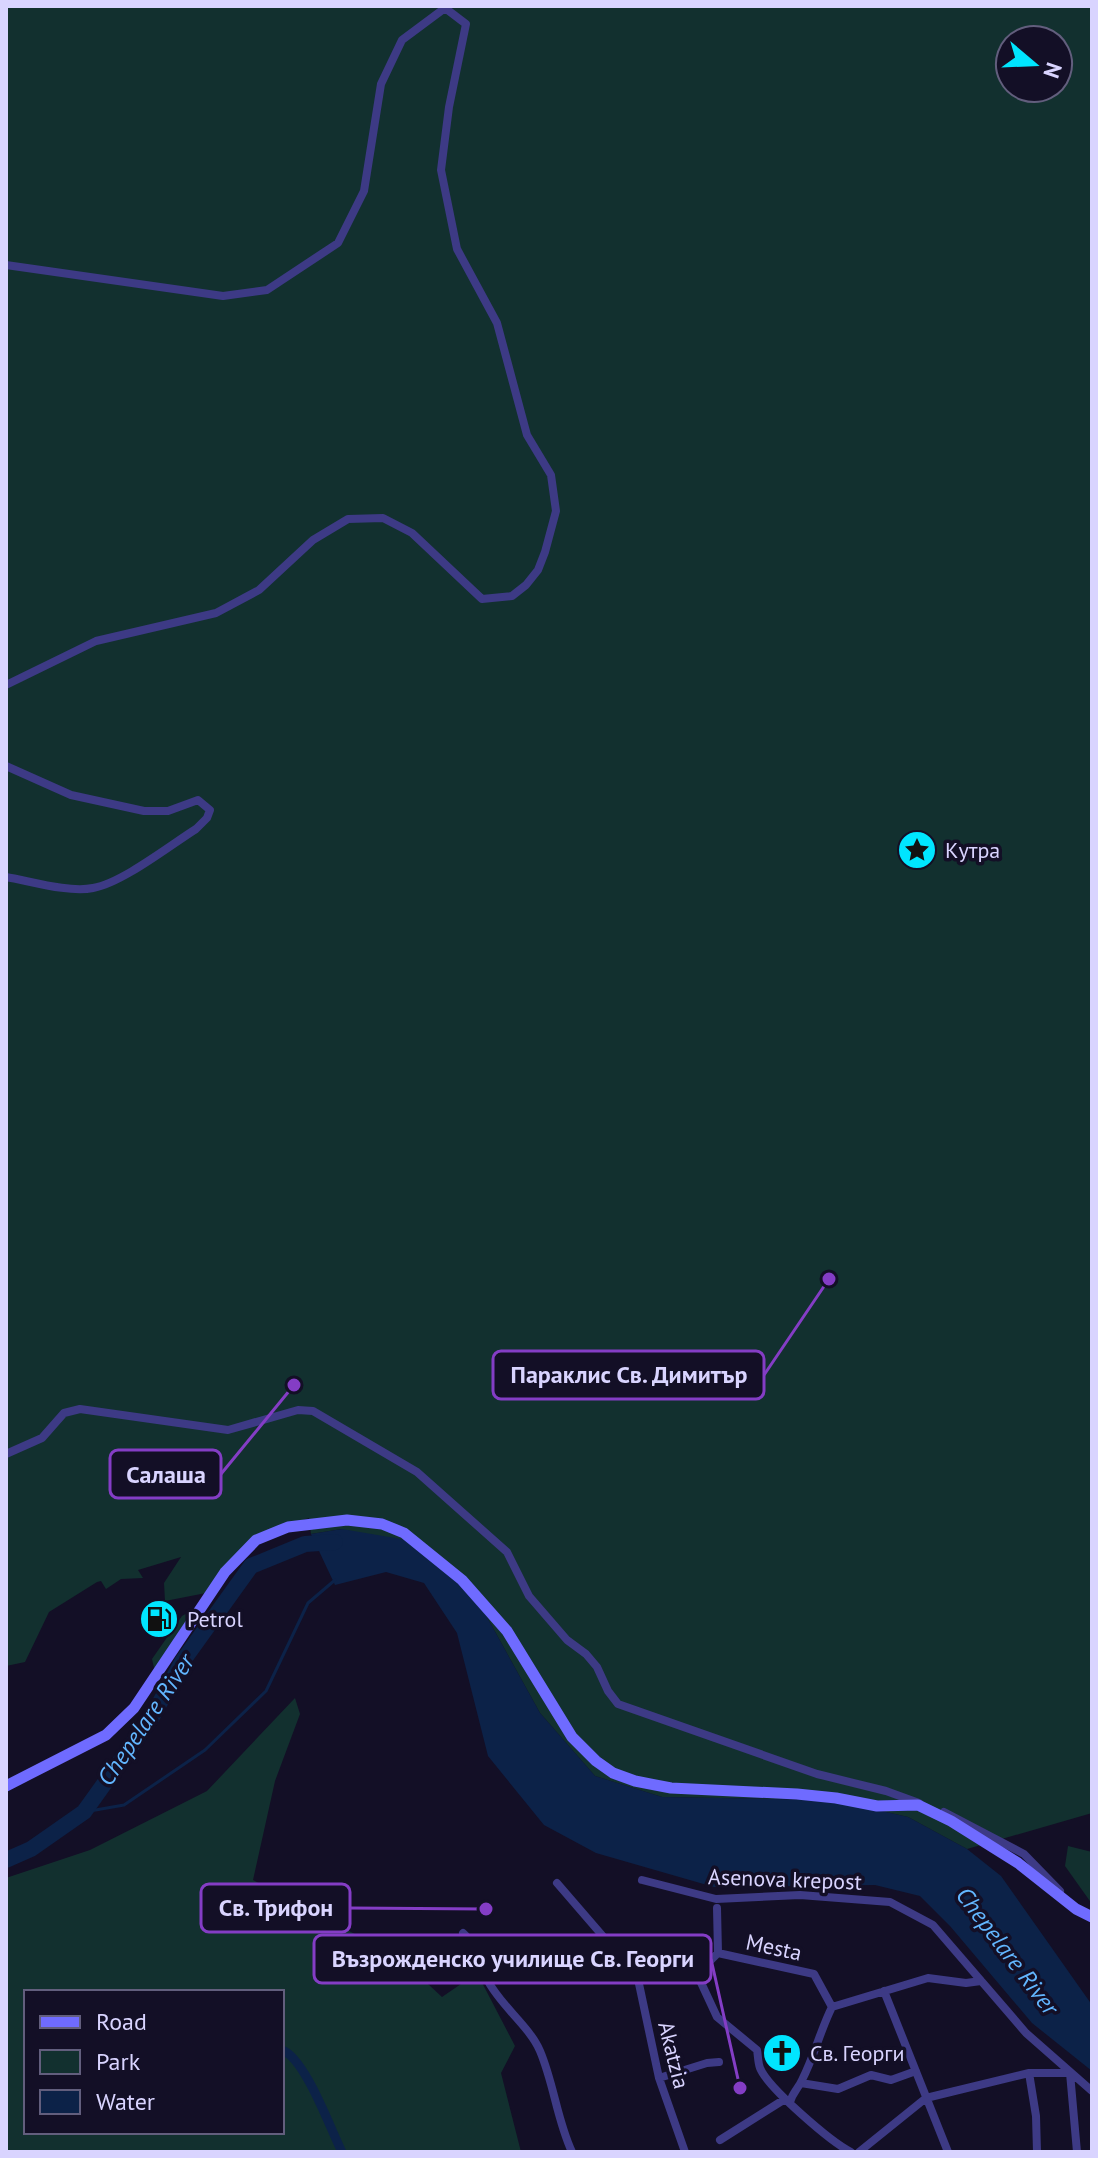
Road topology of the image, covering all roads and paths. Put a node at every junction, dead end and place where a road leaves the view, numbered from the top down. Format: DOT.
graph roads {
  1 [pos="6,265"];
  2 [pos="6,685"];
  3 [pos="6,766"];
  4 [pos="6,877"];
  5 [pos="6,1454"];
  6 [pos="6,1786"];
  7 [pos="642,1880"];
  8 [pos="557,1883"];
  9 [pos="717,1908"];
  10 [pos="1076,1909"];
  11 [pos="1092,1917"];
  12 [pos="463,1933"];
  13 [pos="718,1953"];
  14 [pos="635,1965"];
  15 [pos="697,1974"];
  16 [pos="981,1981"];
  17 [pos="884,1991"];
  18 [pos="832,2007"];
  19 [pos="719,2062"];
  20 [pos="916,2071"];
  21 [pos="1029,2073"];
  22 [pos="1070,2073"];
  23 [pos="659,2078"];
  24 [pos="801,2083"];
  25 [pos="1092,2091"];
  26 [pos="926,2098"];
  27 [pos="788,2101"];
  28 [pos="720,2140"];
  29 [pos="840,2146"];
  30 [pos="572,2152"];
  31 [pos="685,2152"];
  32 [pos="830,2152"];
  33 [pos="851,2152"];
  34 [pos="859,2152"];
  35 [pos="948,2152"];
  36 [pos="1037,2152"];
  37 [pos="1077,2152"];
  1 -- 2 [label="street"];
  3 -- 4 [label="street"];
  5 -- 10 [label="street"];
  6 -- 10 [label="main road"];
  7 -- 16 [label="street, Asenova krepost"];
  8 -- 14 [label="street"];
  9 -- 13 [label="street"];
  10 -- 11 [label="main road"];
  12 -- 30 [label="street"];
  13 -- 15 [label="street, Mesta"];
  13 -- 18 [label="street, Mesta"];
  14 -- 15 [label="street"];
  14 -- 23 [label="street, Akatzia"];
  15 -- 27 [label="street"];
  16 -- 17 [label="street"];
  16 -- 22 [label="street, Asenova krepost"];
  17 -- 18 [label="street"];
  17 -- 20 [label="street"];
  18 -- 24 [label="street"];
  19 -- 23 [label="street"];
  20 -- 24 [label="street"];
  20 -- 26 [label="street"];
  21 -- 22 [label="street"];
  21 -- 26 [label="street"];
  21 -- 36 [label="street"];
  22 -- 25 [label="street, Asenova krepost"];
  22 -- 37 [label="street"];
  23 -- 31 [label="street, Akatzia"];
  24 -- 27 [label="street"];
  26 -- 34 [label="street"];
  26 -- 35 [label="street"];
  27 -- 28 [label="street"];
  27 -- 29 [label="street"];
  29 -- 32 [label="street"];
  29 -- 33 [label="street"];
}
